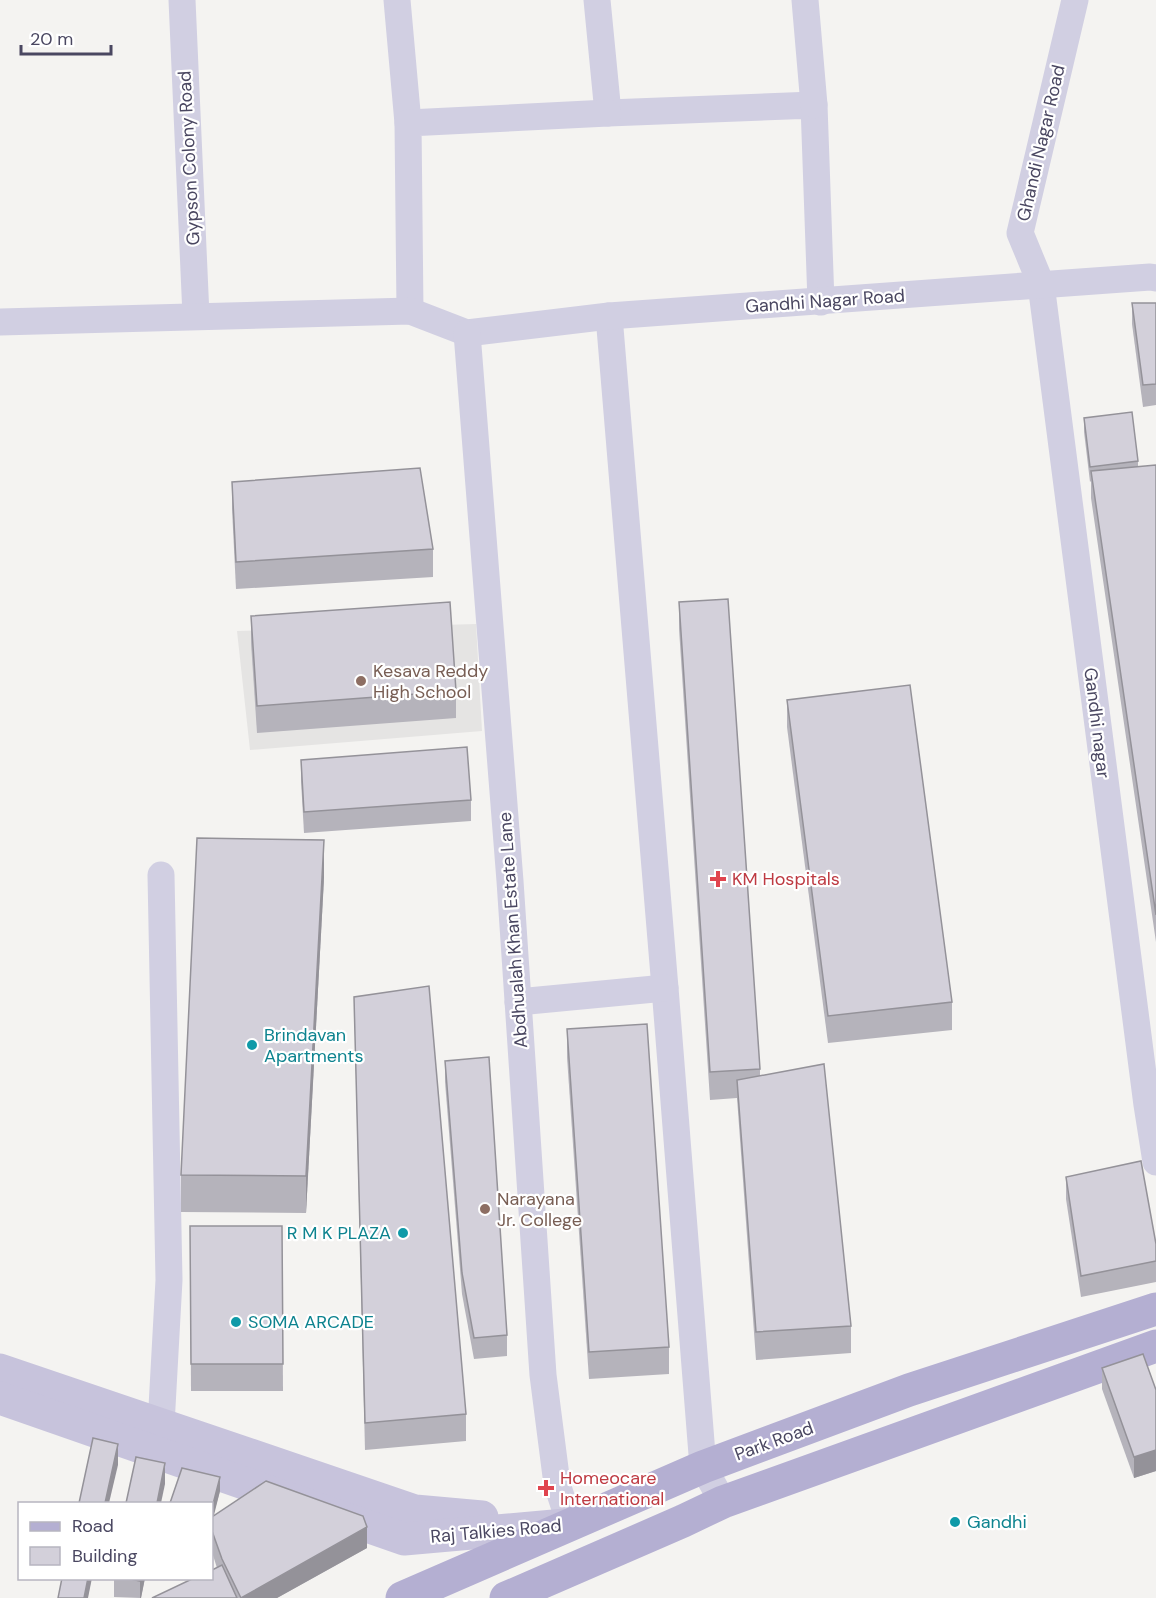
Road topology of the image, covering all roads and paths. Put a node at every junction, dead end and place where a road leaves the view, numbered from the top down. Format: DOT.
graph roads {
  1 [pos="182,0"];
  2 [pos="397,0"];
  3 [pos="597,0"];
  4 [pos="805,0"];
  5 [pos="1075,0"];
  6 [pos="814,105"];
  7 [pos="608,113"];
  8 [pos="408,123"];
  9 [pos="1156,278"];
  10 [pos="1041,284"];
  11 [pos="821,302"];
  12 [pos="410,311"];
  13 [pos="196,316"];
  14 [pos="609,316"];
  15 [pos="0,322"];
  16 [pos="466,333"];
  17 [pos="161,875"];
  18 [pos="665,988"];
  19 [pos="518,1002"];
  20 [pos="1156,1162"];
  21 [pos="1156,1309"];
  22 [pos="1156,1347"];
  23 [pos="0,1370"];
  24 [pos="0,1398"];
  25 [pos="161,1425"];
  26 [pos="703,1467"];
  27 [pos="723,1502"];
  28 [pos="570,1524"];
  29 [pos="402,1598"];
  30 [pos="506,1598"];
  1 -- 13 [label="street, Gypson Colony Road"];
  2 -- 8 [label="street"];
  3 -- 7 [label="street"];
  4 -- 6 [label="street"];
  5 -- 10 [label="street, Ghandi Nagar Road"];
  6 -- 7 [label="street"];
  6 -- 11 [label="street"];
  7 -- 8 [label="street"];
  8 -- 12 [label="street"];
  9 -- 10 [label="street, Gandhi Nagar Road"];
  10 -- 11 [label="street, Gandhi Nagar Road"];
  10 -- 20 [label="street, Gandhi nagar"];
  11 -- 14 [label="street, Gandhi Nagar Road"];
  12 -- 13 [label="street"];
  12 -- 16 [label="street"];
  13 -- 15 [label="street"];
  14 -- 16 [label="street, Gandhi Nagar Road"];
  14 -- 18 [label="street"];
  16 -- 19 [label="street, Abdhualah Khan Estate Lane"];
  17 -- 25 [label="street"];
  18 -- 19 [label="street"];
  18 -- 26 [label="street"];
  19 -- 28 [label="street, Abdhualah Khan Estate Lane"];
  21 -- 26 [label="main road, Park Road"];
  22 -- 27 [label="main road"];
  23 -- 25 [label="street, Raj Talkies Road"];
  24 -- 28 [label="street, Raj Talkies Road"];
  25 -- 28 [label="street, Raj Talkies Road"];
  26 -- 27 [label="street"];
  26 -- 28 [label="main road, Park Road"];
  27 -- 30 [label="main road"];
  28 -- 29 [label="main road, Park Road"];
}
